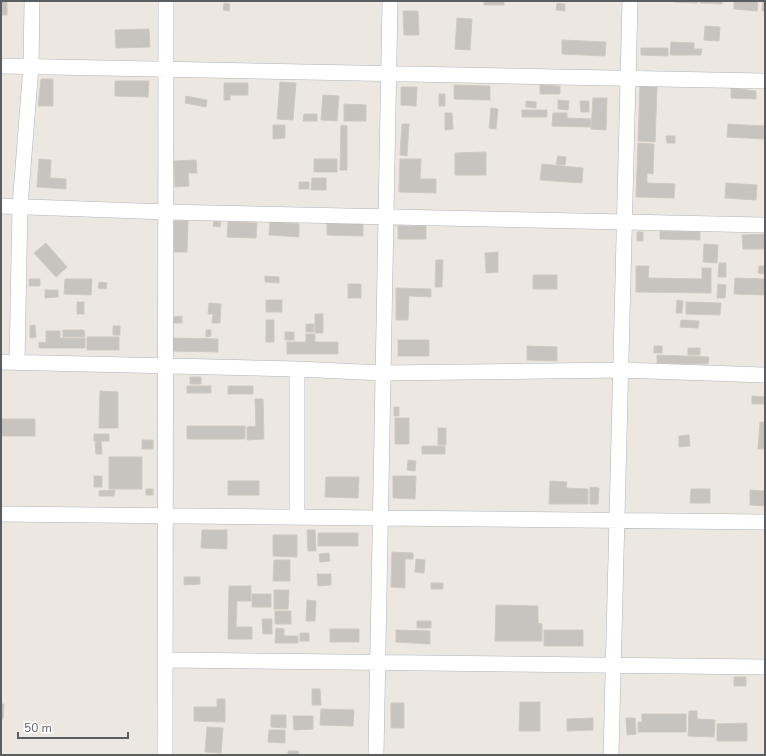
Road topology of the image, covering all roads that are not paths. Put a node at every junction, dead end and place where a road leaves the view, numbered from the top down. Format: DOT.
graph roads {
  1 [pos="32,1"];
  2 [pos="166,1"];
  3 [pos="390,1"];
  4 [pos="630,1"];
  5 [pos="1,66"];
  6 [pos="31,66"];
  7 [pos="166,69"];
  8 [pos="389,74"];
  9 [pos="628,78"];
  10 [pos="765,81"];
  11 [pos="1,206"];
  12 [pos="20,206"];
  13 [pos="166,212"];
  14 [pos="386,217"];
  15 [pos="624,222"];
  16 [pos="765,224"];
  17 [pos="1,362"];
  18 [pos="17,362"];
  19 [pos="166,366"];
  20 [pos="297,369"];
  21 [pos="621,370"];
  22 [pos="383,373"];
  23 [pos="765,375"];
  24 [pos="1,514"];
  25 [pos="165,515"];
  26 [pos="297,517"];
  27 [pos="381,518"];
  28 [pos="617,520"];
  29 [pos="765,522"];
  30 [pos="165,660"];
  31 [pos="378,662"];
  32 [pos="613,665"];
  33 [pos="765,667"];
  34 [pos="165,755"];
  35 [pos="376,755"];
  36 [pos="611,755"];
  1 -- 6 [label="street"];
  2 -- 7 [label="street"];
  3 -- 8 [label="street"];
  4 -- 9 [label="street"];
  5 -- 6 [label="street"];
  6 -- 7 [label="street"];
  6 -- 12 [label="street"];
  7 -- 8 [label="street"];
  7 -- 13 [label="street"];
  8 -- 9 [label="street"];
  8 -- 14 [label="street"];
  9 -- 10 [label="street"];
  9 -- 15 [label="street"];
  11 -- 12 [label="street"];
  12 -- 13 [label="street"];
  12 -- 18 [label="street"];
  13 -- 14 [label="street"];
  13 -- 19 [label="street"];
  14 -- 15 [label="street"];
  14 -- 22 [label="street"];
  15 -- 16 [label="street"];
  15 -- 21 [label="street"];
  17 -- 18 [label="street"];
  18 -- 19 [label="street"];
  19 -- 20 [label="street"];
  19 -- 25 [label="street"];
  20 -- 22 [label="street"];
  20 -- 26 [label="street"];
  21 -- 22 [label="street"];
  21 -- 23 [label="street"];
  21 -- 28 [label="street"];
  22 -- 27 [label="street"];
  24 -- 25 [label="street"];
  25 -- 26 [label="street"];
  25 -- 30 [label="street"];
  26 -- 27 [label="street"];
  27 -- 28 [label="street"];
  27 -- 31 [label="street"];
  28 -- 29 [label="street"];
  28 -- 32 [label="street"];
  30 -- 31 [label="street"];
  30 -- 34 [label="street"];
  31 -- 32 [label="street"];
  31 -- 35 [label="street"];
  32 -- 33 [label="street"];
  32 -- 36 [label="street"];
}
